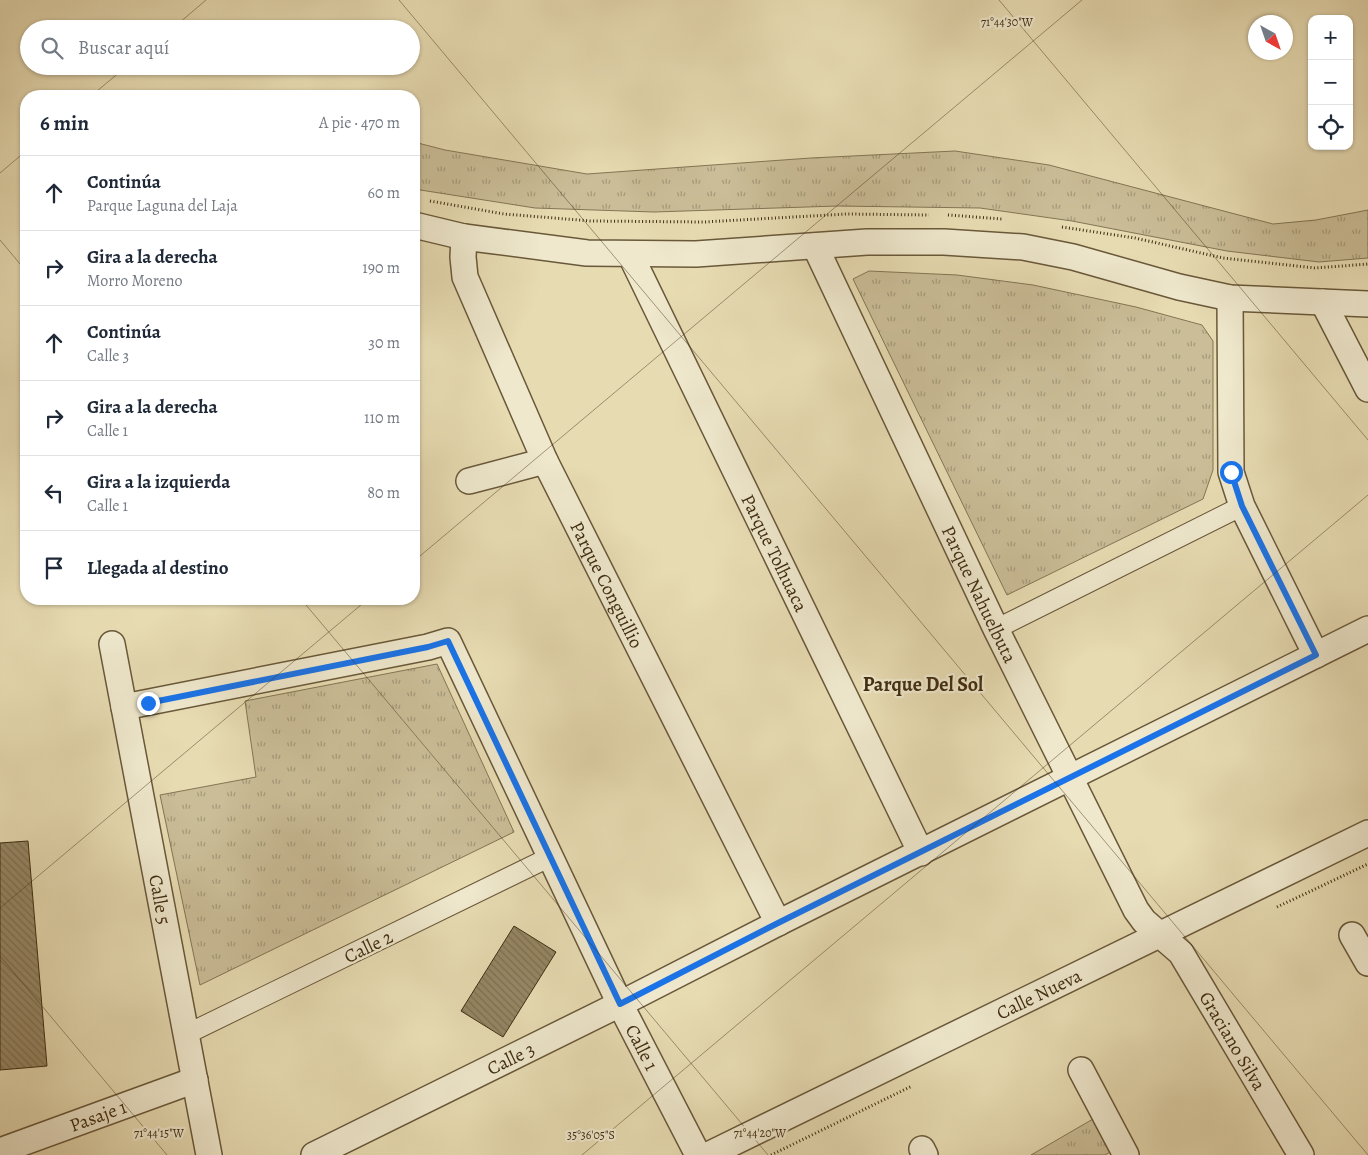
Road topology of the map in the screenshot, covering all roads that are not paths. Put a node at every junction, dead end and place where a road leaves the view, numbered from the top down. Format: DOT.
graph roads {
  1 [pos="420,226"];
  2 [pos="464,237"];
  3 [pos="814,246"];
  4 [pos="630,254"];
  5 [pos="1230,298"];
  6 [pos="1323,302"];
  7 [pos="1368,304"];
  8 [pos="1368,389"];
  9 [pos="545,461"];
  10 [pos="469,480"];
  11 [pos="1242,506"];
  12 [pos="996,629"];
  13 [pos="1368,629"];
  14 [pos="112,644"];
  15 [pos="1316,655"];
  16 [pos="124,707"];
  17 [pos="1071,778"];
  18 [pos="1368,833"];
  19 [pos="921,853"];
  20 [pos="550,858"];
  21 [pos="778,923"];
  22 [pos="1159,933"];
  23 [pos="1352,935"];
  24 [pos="1368,963"];
  25 [pos="620,1004"];
  26 [pos="187,1034"];
  27 [pos="1081,1070"];
  28 [pos="195,1080"];
  29 [pos="0,1151"];
  30 [pos="209,1155"];
  31 [pos="314,1155"];
  32 [pos="698,1155"];
  33 [pos="708,1155"];
  34 [pos="1126,1155"];
  35 [pos="1302,1155"];
  1 -- 2 [label="street"];
  2 -- 4 [label="street"];
  2 -- 9 [label="street, Parque Conguillio"];
  3 -- 4 [label="street"];
  3 -- 5 [label="street"];
  3 -- 12 [label="street, Parque Nahuelbuta"];
  4 -- 19 [label="street, Parque Tolhuaca"];
  5 -- 6 [label="street"];
  5 -- 11 [label="street"];
  6 -- 7 [label="street"];
  6 -- 8 [label="street"];
  9 -- 10 [label="street"];
  9 -- 21 [label="street, Parque Conguillio"];
  11 -- 12 [label="street"];
  11 -- 15 [label="street"];
  12 -- 17 [label="street, Parque Nahuelbuta"];
  13 -- 15 [label="street, Calle 3"];
  14 -- 16 [label="street, Calle 5"];
  15 -- 17 [label="street, Calle 3"];
  16 -- 20 [label="street, Calle 1"];
  16 -- 26 [label="street, Calle 5"];
  17 -- 19 [label="street, Calle 3"];
  17 -- 22 [label="street, Parque Nahuelbuta"];
  18 -- 22 [label="street, Calle Nueva"];
  19 -- 21 [label="street, Calle 3"];
  20 -- 25 [label="street, Calle 1"];
  20 -- 26 [label="street, Calle 2"];
  21 -- 25 [label="street, Calle 3"];
  22 -- 33 [label="street, Calle Nueva"];
  22 -- 35 [label="street, Graciano Silva"];
  23 -- 24 [label="street"];
  25 -- 31 [label="street, Calle 3"];
  25 -- 32 [label="street, Calle 1"];
  26 -- 28 [label="street, Calle 5"];
  27 -- 34 [label="street"];
  28 -- 29 [label="street, Pasaje 1"];
  28 -- 30 [label="street, Calle 5"];
}
